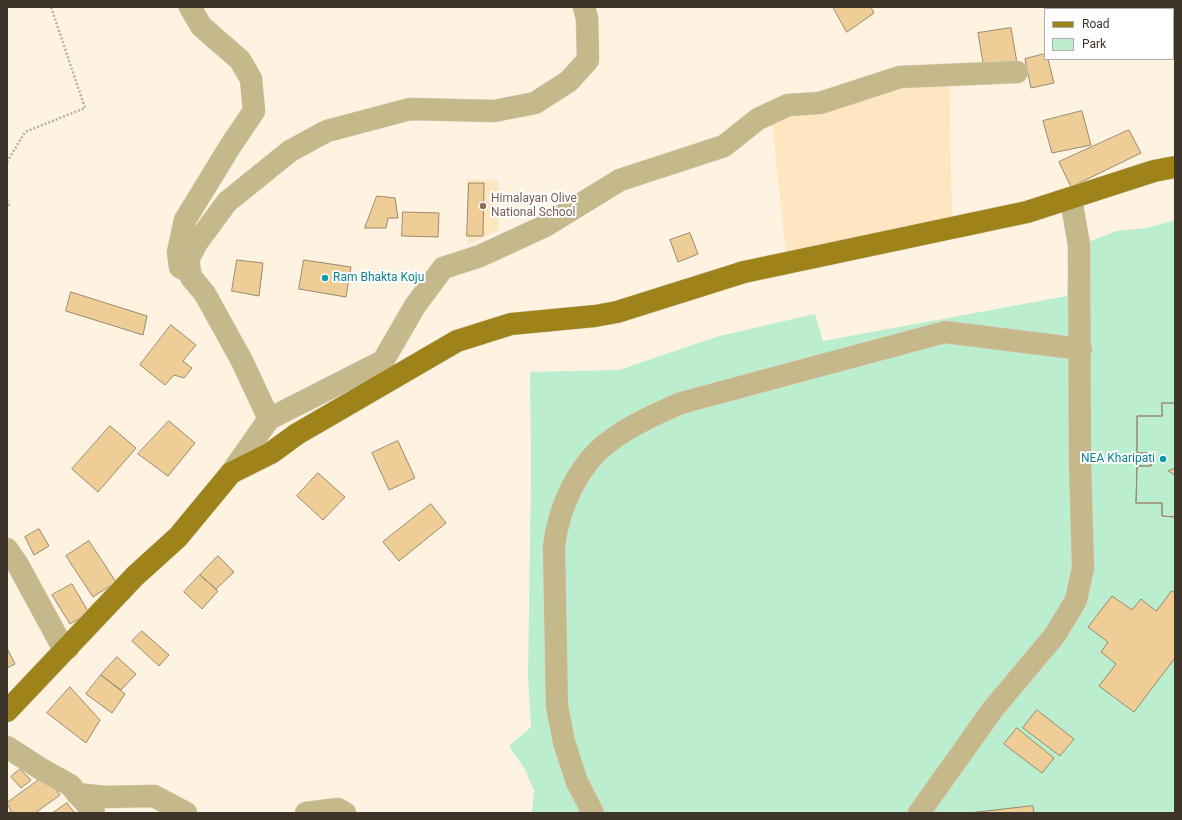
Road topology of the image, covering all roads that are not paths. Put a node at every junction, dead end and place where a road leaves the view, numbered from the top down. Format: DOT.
graph roads {
  1 [pos="190,7"];
  2 [pos="584,7"];
  3 [pos="1017,72"];
  4 [pos="1175,167"];
  5 [pos="1071,199"];
  6 [pos="191,277"];
  7 [pos="1080,349"];
  8 [pos="269,419"];
  9 [pos="231,472"];
  10 [pos="7,549"];
  11 [pos="68,648"];
  12 [pos="7,711"];
  13 [pos="7,747"];
  14 [pos="77,794"];
  15 [pos="94,813"];
  16 [pos="186,813"];
  17 [pos="306,813"];
  18 [pos="345,813"];
  19 [pos="593,813"];
  20 [pos="918,813"];
  1 -- 6 [label="street"];
  2 -- 6 [label="street"];
  3 -- 8 [label="street"];
  4 -- 5 [label="main road"];
  5 -- 7 [label="street"];
  5 -- 9 [label="main road"];
  6 -- 8 [label="street"];
  7 -- 19 [label="street"];
  7 -- 20 [label="street"];
  8 -- 9 [label="street"];
  9 -- 11 [label="main road"];
  10 -- 11 [label="street"];
  11 -- 12 [label="main road"];
  13 -- 14 [label="street"];
  14 -- 15 [label="street"];
  14 -- 16 [label="street"];
  17 -- 18 [label="street"];
}
